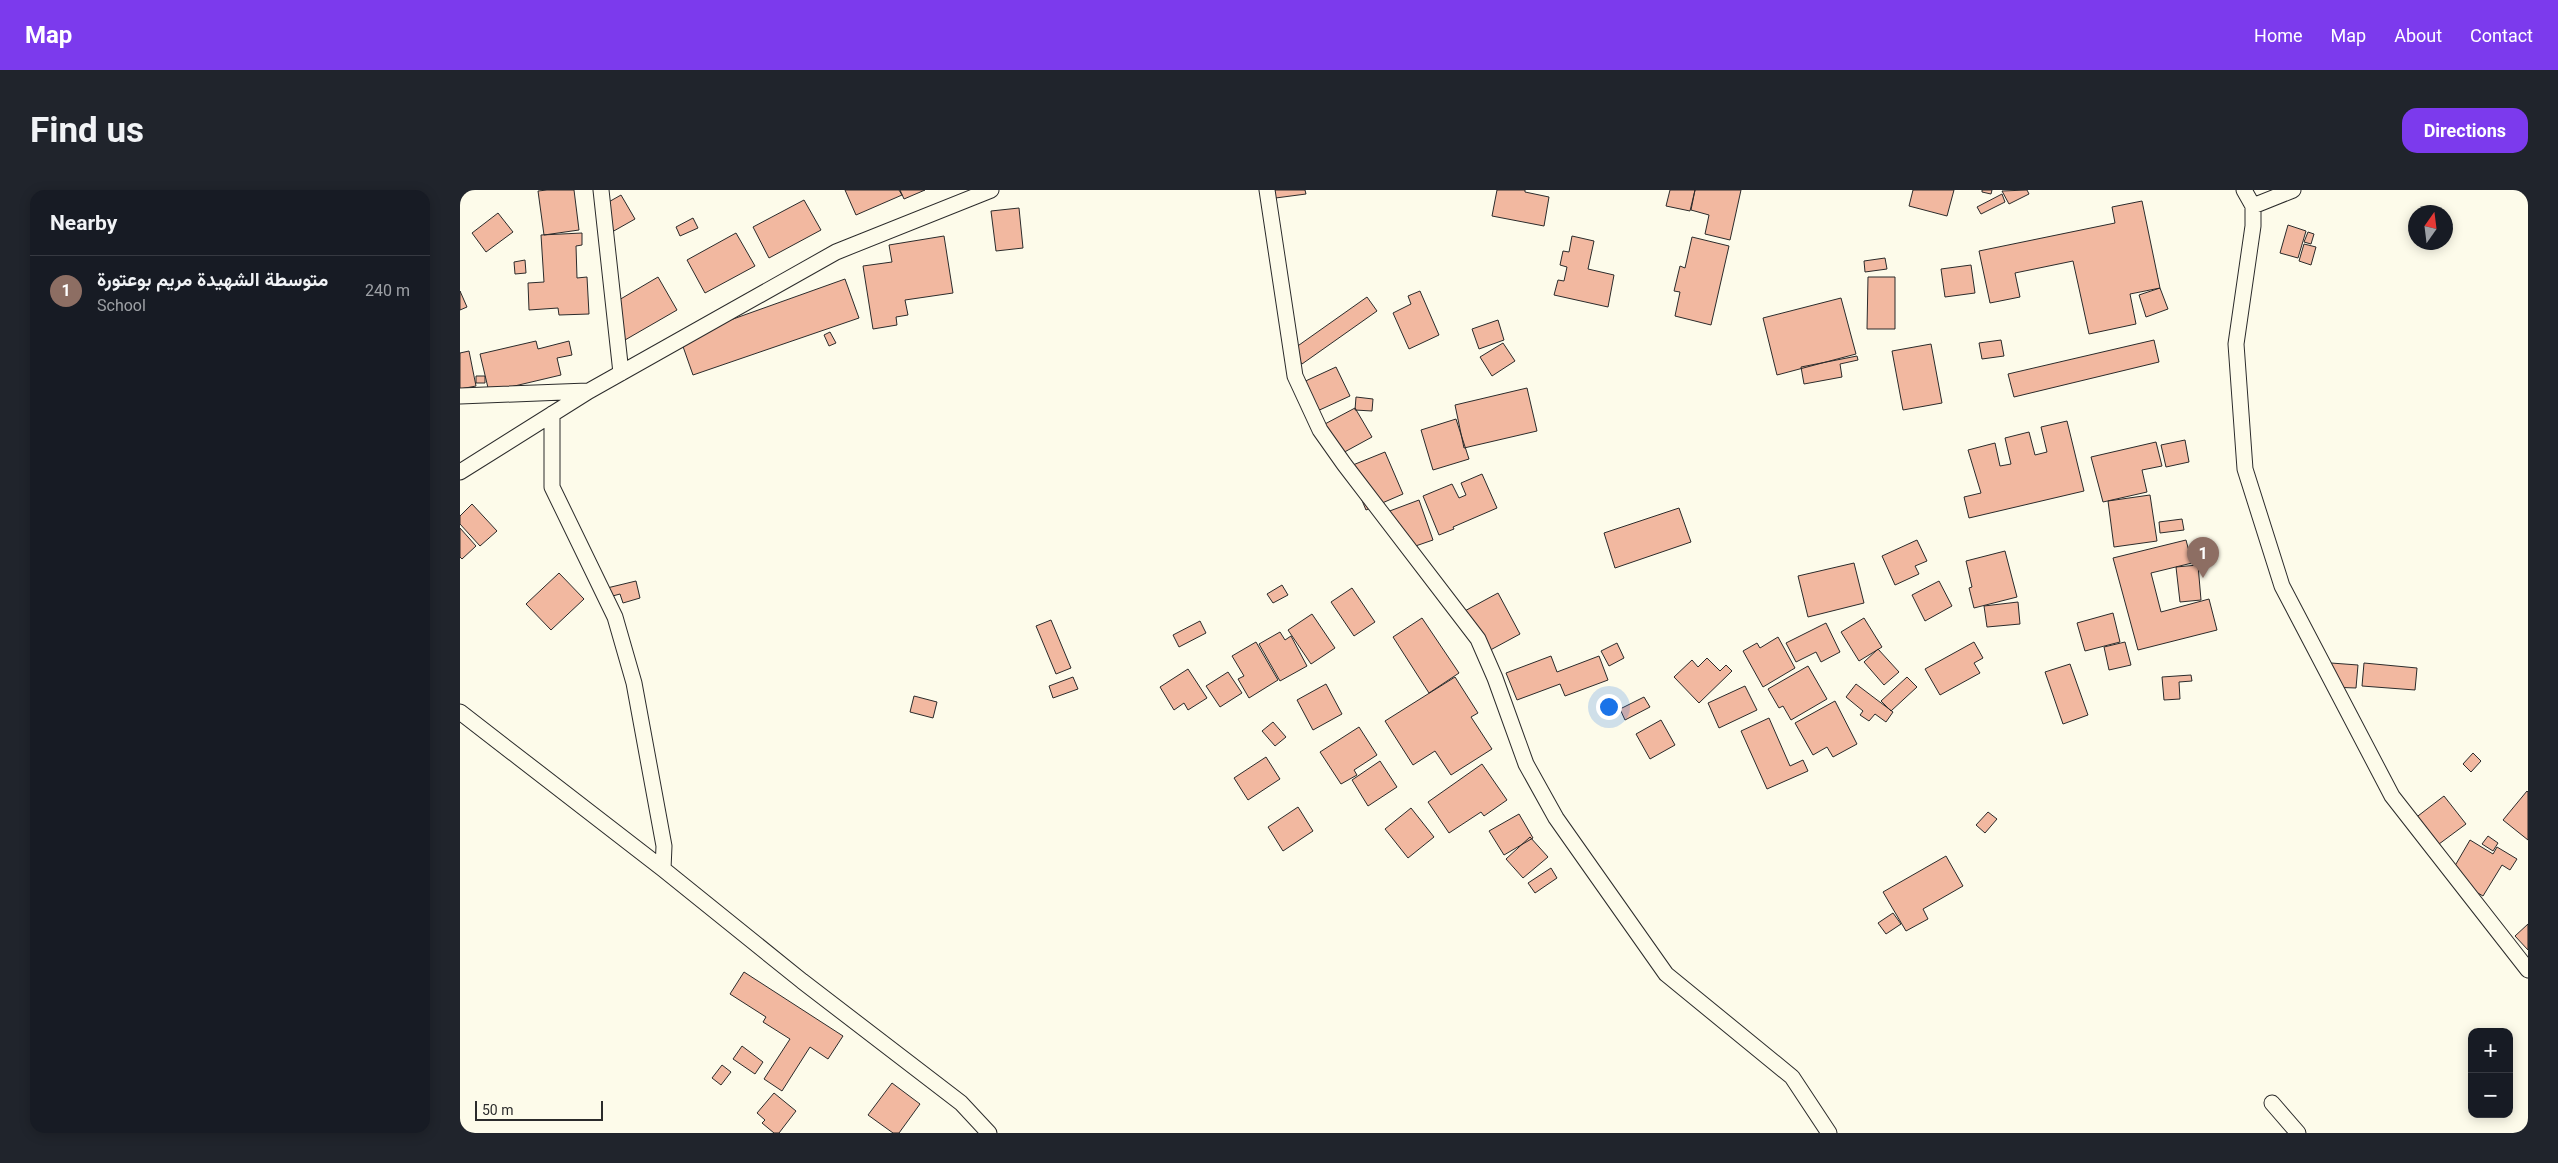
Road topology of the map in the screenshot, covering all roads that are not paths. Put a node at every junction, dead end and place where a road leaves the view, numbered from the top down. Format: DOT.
graph roads {
  1 [pos="602,190"];
  2 [pos="991,190"];
  3 [pos="1267,190"];
  4 [pos="2244,190"];
  5 [pos="2293,190"];
  6 [pos="2253,206"];
  7 [pos="621,373"];
  8 [pos="589,391"];
  9 [pos="460,396"];
  10 [pos="552,414"];
  11 [pos="460,472"];
  12 [pos="460,712"];
  13 [pos="663,869"];
  14 [pos="2528,970"];
  15 [pos="2272,1103"];
  16 [pos="989,1133"];
  17 [pos="1830,1133"];
  18 [pos="2298,1133"];
  1 -- 7 [label="street"];
  2 -- 7 [label="street"];
  3 -- 17 [label="street"];
  4 -- 6 [label="street"];
  5 -- 6 [label="street"];
  6 -- 14 [label="street"];
  7 -- 8 [label="street"];
  8 -- 9 [label="street"];
  8 -- 10 [label="street"];
  10 -- 11 [label="street"];
  10 -- 13 [label="street"];
  12 -- 13 [label="street"];
  13 -- 16 [label="street"];
  15 -- 18 [label="street"];
}
